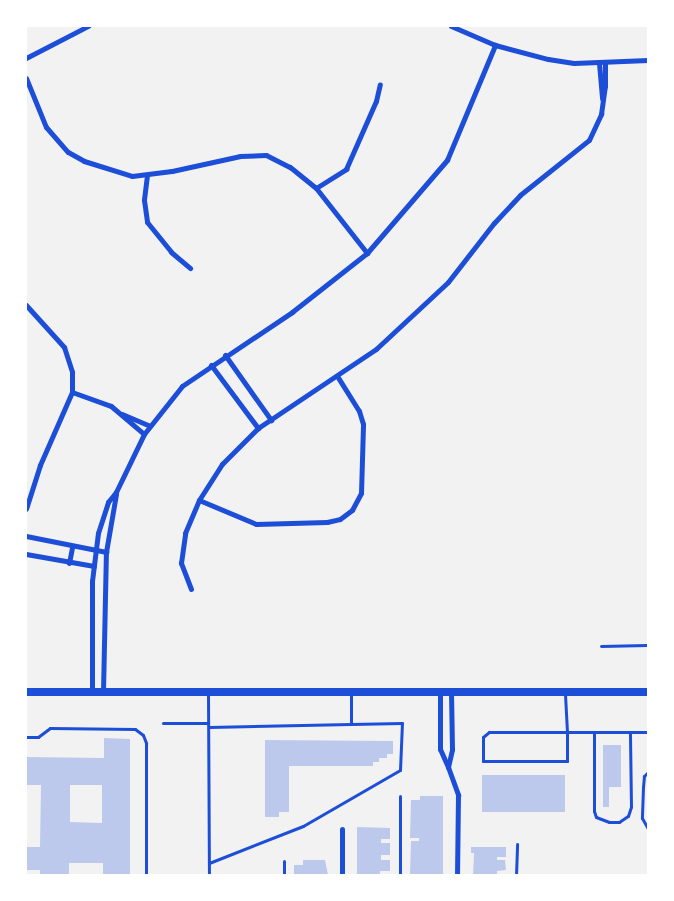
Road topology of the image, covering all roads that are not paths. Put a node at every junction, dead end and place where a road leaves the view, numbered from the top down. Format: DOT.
graph roads {
  1 [pos="88,26"];
  2 [pos="451,26"];
  3 [pos="495,45"];
  4 [pos="26,58"];
  5 [pos="648,60"];
  6 [pos="602,63"];
  7 [pos="26,78"];
  8 [pos="380,84"];
  9 [pos="147,175"];
  10 [pos="316,188"];
  11 [pos="366,253"];
  12 [pos="190,268"];
  13 [pos="26,305"];
  14 [pos="225,355"];
  15 [pos="211,364"];
  16 [pos="338,377"];
  17 [pos="72,392"];
  18 [pos="122,414"];
  19 [pos="271,420"];
  20 [pos="150,426"];
  21 [pos="258,428"];
  22 [pos="144,434"];
  23 [pos="116,492"];
  24 [pos="199,500"];
  25 [pos="26,509"];
  26 [pos="26,536"];
  27 [pos="72,547"];
  28 [pos="95,550"];
  29 [pos="106,552"];
  30 [pos="26,554"];
  31 [pos="69,563"];
  32 [pos="94,566"];
  33 [pos="191,589"];
  34 [pos="648,601"];
  35 [pos="602,645"];
  36 [pos="648,645"];
  37 [pos="351,691"];
  38 [pos="440,691"];
  39 [pos="452,691"];
  40 [pos="565,691"];
  41 [pos="26,692"];
  42 [pos="92,692"];
  43 [pos="104,692"];
  44 [pos="208,692"];
  45 [pos="648,692"];
  46 [pos="163,723"];
  47 [pos="351,724"];
  48 [pos="208,725"];
  49 [pos="567,732"];
  50 [pos="594,732"];
  51 [pos="630,732"];
  52 [pos="648,732"];
  53 [pos="26,737"];
  54 [pos="440,741"];
  55 [pos="452,741"];
  56 [pos="448,767"];
  57 [pos="648,772"];
  58 [pos="647,780"];
  59 [pos="400,796"];
  60 [pos="342,829"];
  61 [pos="648,829"];
  62 [pos="517,844"];
  63 [pos="284,861"];
  64 [pos="209,863"];
  65 [pos="146,876"];
  66 [pos="209,876"];
  67 [pos="284,876"];
  68 [pos="342,876"];
  69 [pos="400,876"];
  70 [pos="457,876"];
  71 [pos="516,876"];
  1 -- 4 [label="street"];
  2 -- 3 [label="street"];
  3 -- 6 [label="street"];
  3 -- 11 [label="street"];
  5 -- 6 [label="street"];
  6 -- 16 [label="street"];
  7 -- 9 [label="street"];
  8 -- 10 [label="street"];
  9 -- 10 [label="street"];
  9 -- 12 [label="street"];
  10 -- 11 [label="street"];
  11 -- 14 [label="street"];
  13 -- 17 [label="street"];
  14 -- 15 [label="street"];
  14 -- 19 [label="street"];
  15 -- 20 [label="street"];
  15 -- 21 [label="street"];
  16 -- 19 [label="street"];
  16 -- 24 [label="street"];
  17 -- 18 [label="street"];
  17 -- 25 [label="street"];
  18 -- 20 [label="street"];
  18 -- 22 [label="street"];
  19 -- 21 [label="street"];
  20 -- 22 [label="street"];
  21 -- 24 [label="street"];
  22 -- 23 [label="street"];
  23 -- 28 [label="street"];
  23 -- 29 [label="street"];
  24 -- 33 [label="street"];
  26 -- 27 [label="street"];
  27 -- 28 [label="street"];
  27 -- 31 [label="street"];
  28 -- 29 [label="street"];
  28 -- 32 [label="street"];
  29 -- 43 [label="street"];
  30 -- 31 [label="street"];
  31 -- 32 [label="street"];
  32 -- 42 [label="street"];
  34 -- 36 [label="lane"];
  35 -- 36 [label="lane"];
  36 -- 45 [label="lane"];
  37 -- 38 [label="main road"];
  37 -- 44 [label="main road"];
  37 -- 47 [label="lane"];
  38 -- 39 [label="main road"];
  38 -- 54 [label="street"];
  39 -- 40 [label="main road"];
  39 -- 55 [label="street"];
  40 -- 45 [label="main road"];
  40 -- 49 [label="lane"];
  41 -- 42 [label="main road"];
  42 -- 43 [label="main road"];
  43 -- 44 [label="main road"];
  44 -- 48 [label="lane"];
  46 -- 48 [label="lane"];
  47 -- 48 [label="lane"];
  47 -- 64 [label="lane"];
  48 -- 64 [label="lane"];
  49 -- 49 [label="lane"];
  49 -- 50 [label="lane"];
  50 -- 51 [label="lane"];
  50 -- 51 [label="lane"];
  51 -- 52 [label="lane"];
  53 -- 65 [label="lane"];
  54 -- 55 [label="street"];
  54 -- 56 [label="street"];
  55 -- 56 [label="street"];
  56 -- 70 [label="street"];
  57 -- 58 [label="lane"];
  58 -- 61 [label="lane"];
  59 -- 69 [label="lane"];
  60 -- 68 [label="street"];
  62 -- 71 [label="lane"];
  63 -- 67 [label="lane"];
  64 -- 66 [label="lane"];
}
